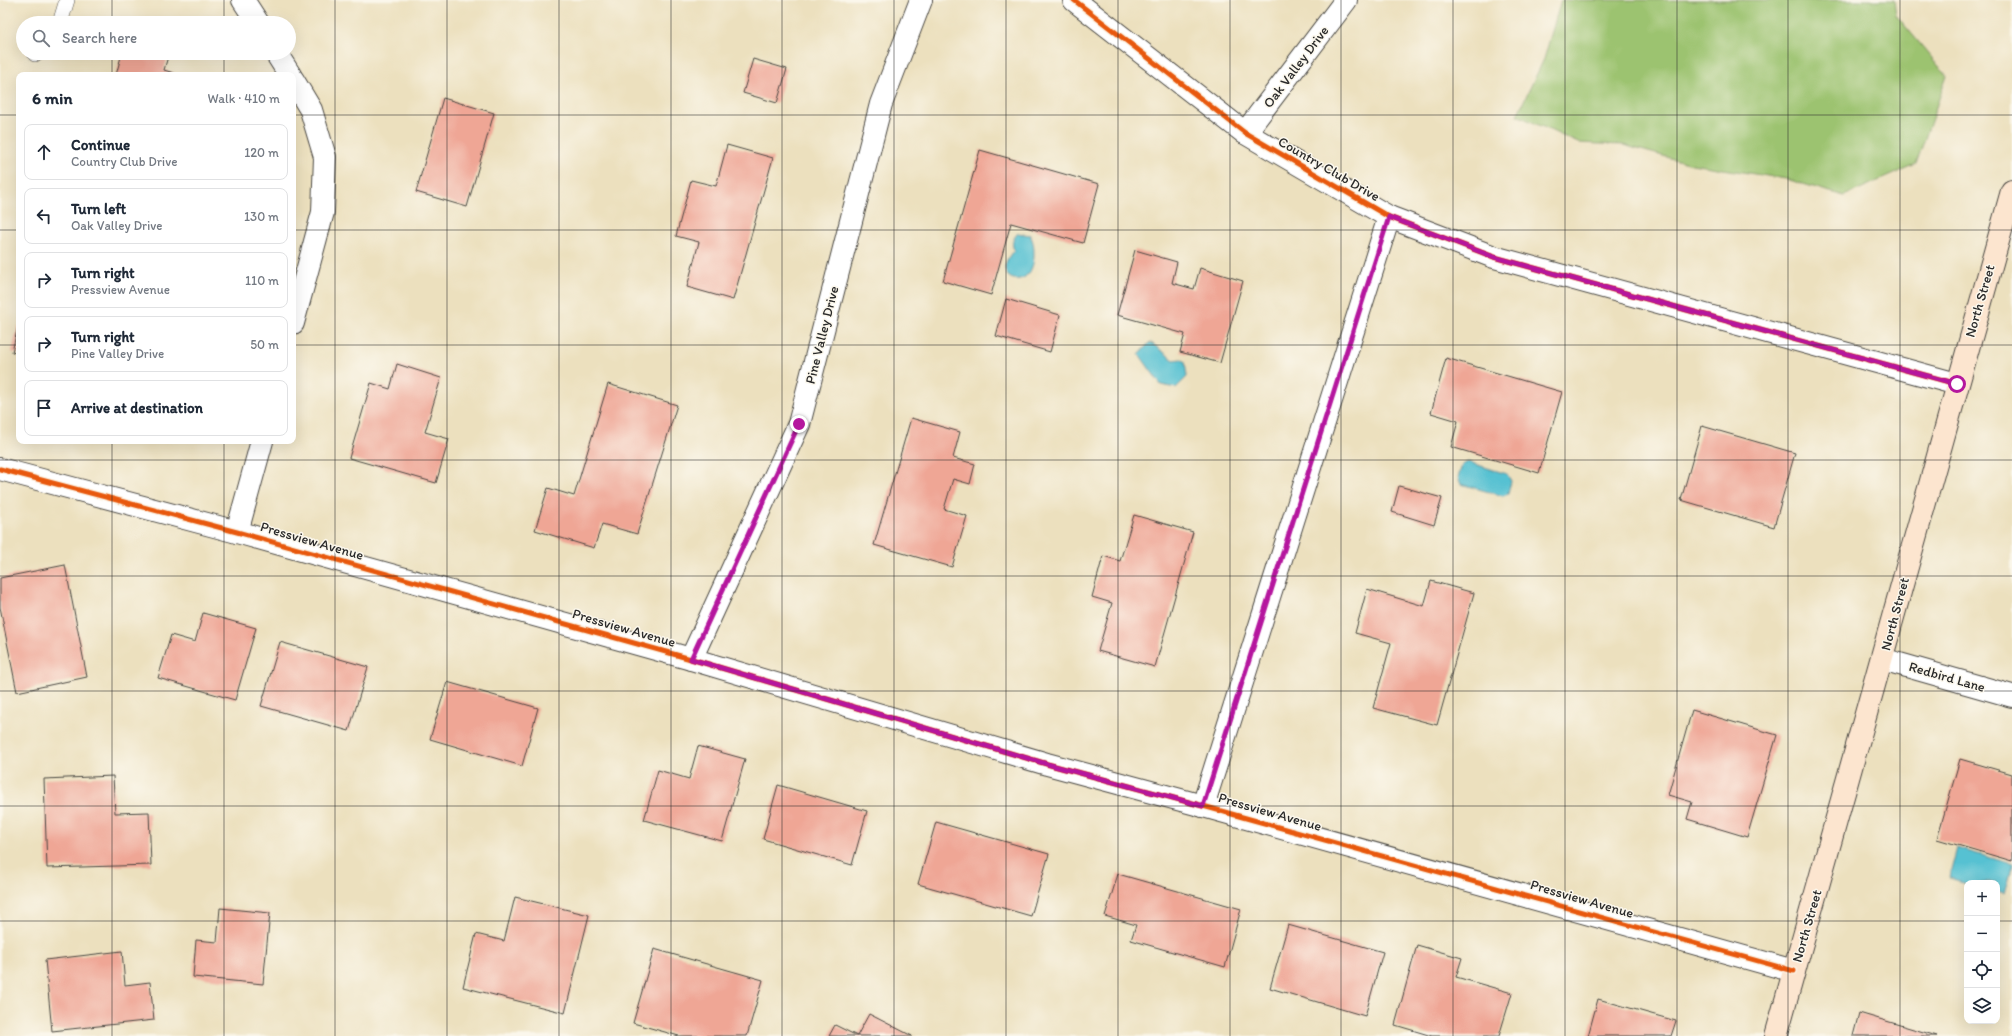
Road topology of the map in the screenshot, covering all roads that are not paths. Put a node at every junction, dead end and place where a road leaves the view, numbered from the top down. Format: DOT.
graph roads {
  1 [pos="67,0"];
  2 [pos="243,0"];
  3 [pos="921,0"];
  4 [pos="1074,0"];
  5 [pos="1346,0"];
  6 [pos="62,16"];
  7 [pos="253,16"];
  8 [pos="280,60"];
  9 [pos="288,72"];
  10 [pos="296,85"];
  11 [pos="1245,133"];
  12 [pos="2012,191"];
  13 [pos="1389,217"];
  14 [pos="296,312"];
  15 [pos="1957,384"];
  16 [pos="261,444"];
  17 [pos="0,469"];
  18 [pos="237,532"];
  19 [pos="691,659"];
  20 [pos="1882,659"];
  21 [pos="2012,696"];
  22 [pos="1203,806"];
  23 [pos="1794,971"];
  24 [pos="1776,1036"];
  1 -- 6 [label="lane"];
  2 -- 7 [label="street"];
  3 -- 19 [label="street, Pine Valley Drive"];
  4 -- 11 [label="street, Country Club Drive"];
  5 -- 11 [label="street, Oak Valley Drive"];
  8 -- 9 [label="street"];
  10 -- 14 [label="street"];
  11 -- 13 [label="street, Country Club Drive"];
  12 -- 15 [label="street, North Street"];
  13 -- 15 [label="street, Country Club Drive"];
  13 -- 22 [label="street"];
  15 -- 20 [label="street, North Street"];
  16 -- 18 [label="street"];
  17 -- 18 [label="street, Pressview Avenue"];
  18 -- 19 [label="street, Pressview Avenue"];
  19 -- 22 [label="street, Pressview Avenue"];
  20 -- 21 [label="street, Redbird Lane"];
  20 -- 23 [label="street, North Street"];
  22 -- 23 [label="street, Pressview Avenue"];
  23 -- 24 [label="street, North Street"];
}
